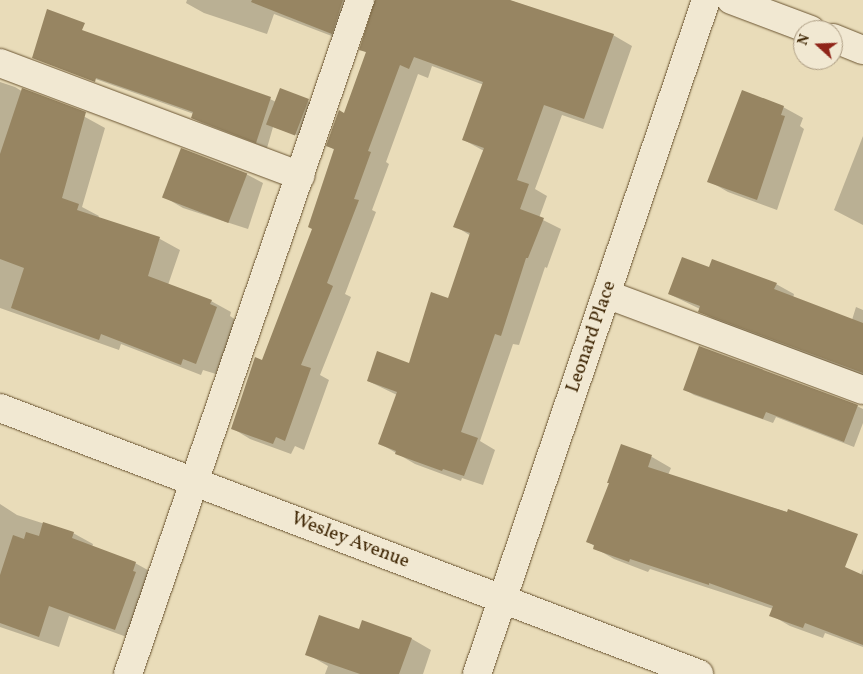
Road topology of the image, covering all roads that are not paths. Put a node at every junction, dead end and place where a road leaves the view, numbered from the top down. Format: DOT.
graph roads {
  1 [pos="360,0"];
  2 [pos="706,0"];
  3 [pos="731,0"];
  4 [pos="793,23"];
  5 [pos="843,42"];
  6 [pos="863,50"];
  7 [pos="0,63"];
  8 [pos="300,176"];
  9 [pos="606,294"];
  10 [pos="863,390"];
  11 [pos="0,408"];
  12 [pos="195,482"];
  13 [pos="502,598"];
  14 [pos="128,674"];
  15 [pos="476,674"];
  16 [pos="699,674"];
  1 -- 8 [label="street"];
  2 -- 9 [label="street, Leonard Place"];
  3 -- 4 [label="street"];
  5 -- 6 [label="street"];
  7 -- 8 [label="street"];
  8 -- 12 [label="street"];
  9 -- 10 [label="street"];
  9 -- 13 [label="street, Leonard Place"];
  11 -- 12 [label="street, Wesley Avenue"];
  12 -- 13 [label="street, Wesley Avenue"];
  12 -- 14 [label="street"];
  13 -- 15 [label="street, Leonard Place"];
  13 -- 16 [label="street, Wesley Avenue"];
}
